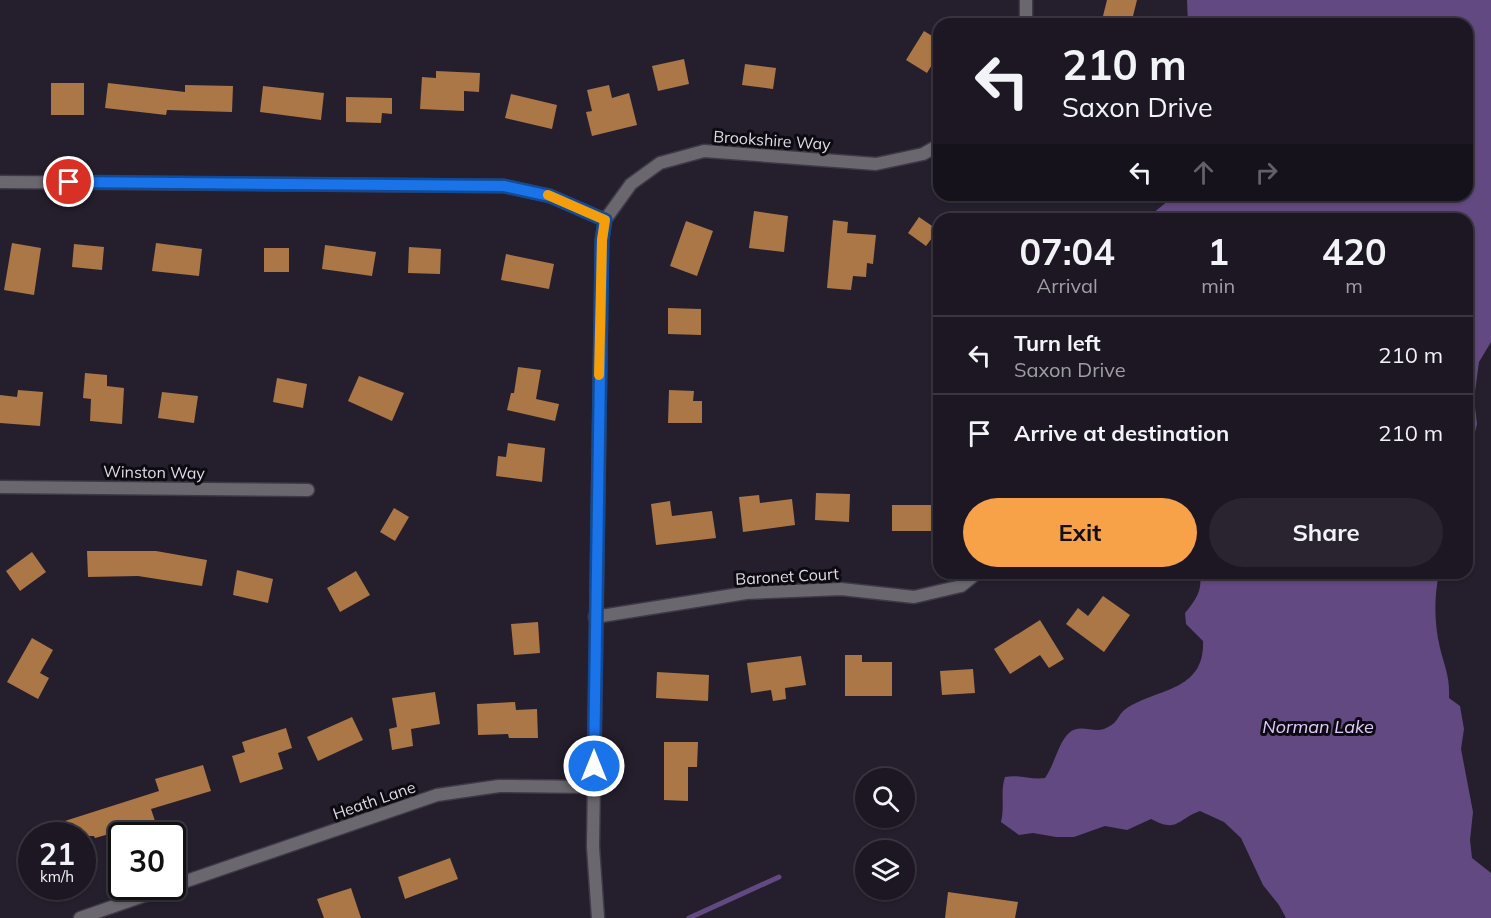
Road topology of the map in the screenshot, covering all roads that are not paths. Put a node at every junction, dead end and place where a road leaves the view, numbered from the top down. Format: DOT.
graph roads {
  1 [pos="1026,0"];
  2 [pos="1026,18"];
  3 [pos="933,148"];
  4 [pos="0,182"];
  5 [pos="605,220"];
  6 [pos="0,487"];
  7 [pos="308,490"];
  8 [pos="970,579"];
  9 [pos="595,617"];
  10 [pos="594,787"];
  11 [pos="186,881"];
  12 [pos="132,900"];
  13 [pos="80,918"];
  14 [pos="598,918"];
  1 -- 2 [label="street"];
  3 -- 5 [label="street, Brookshire Way"];
  4 -- 5 [label="street"];
  5 -- 9 [label="street, Brookshire Way"];
  6 -- 7 [label="street, Winston Way"];
  8 -- 9 [label="street, Baronet Court"];
  9 -- 10 [label="street, Brookshire Way"];
  10 -- 11 [label="street, Heath Lane"];
  10 -- 14 [label="street, Brookshire Way"];
  12 -- 13 [label="street, Heath Lane"];
}
